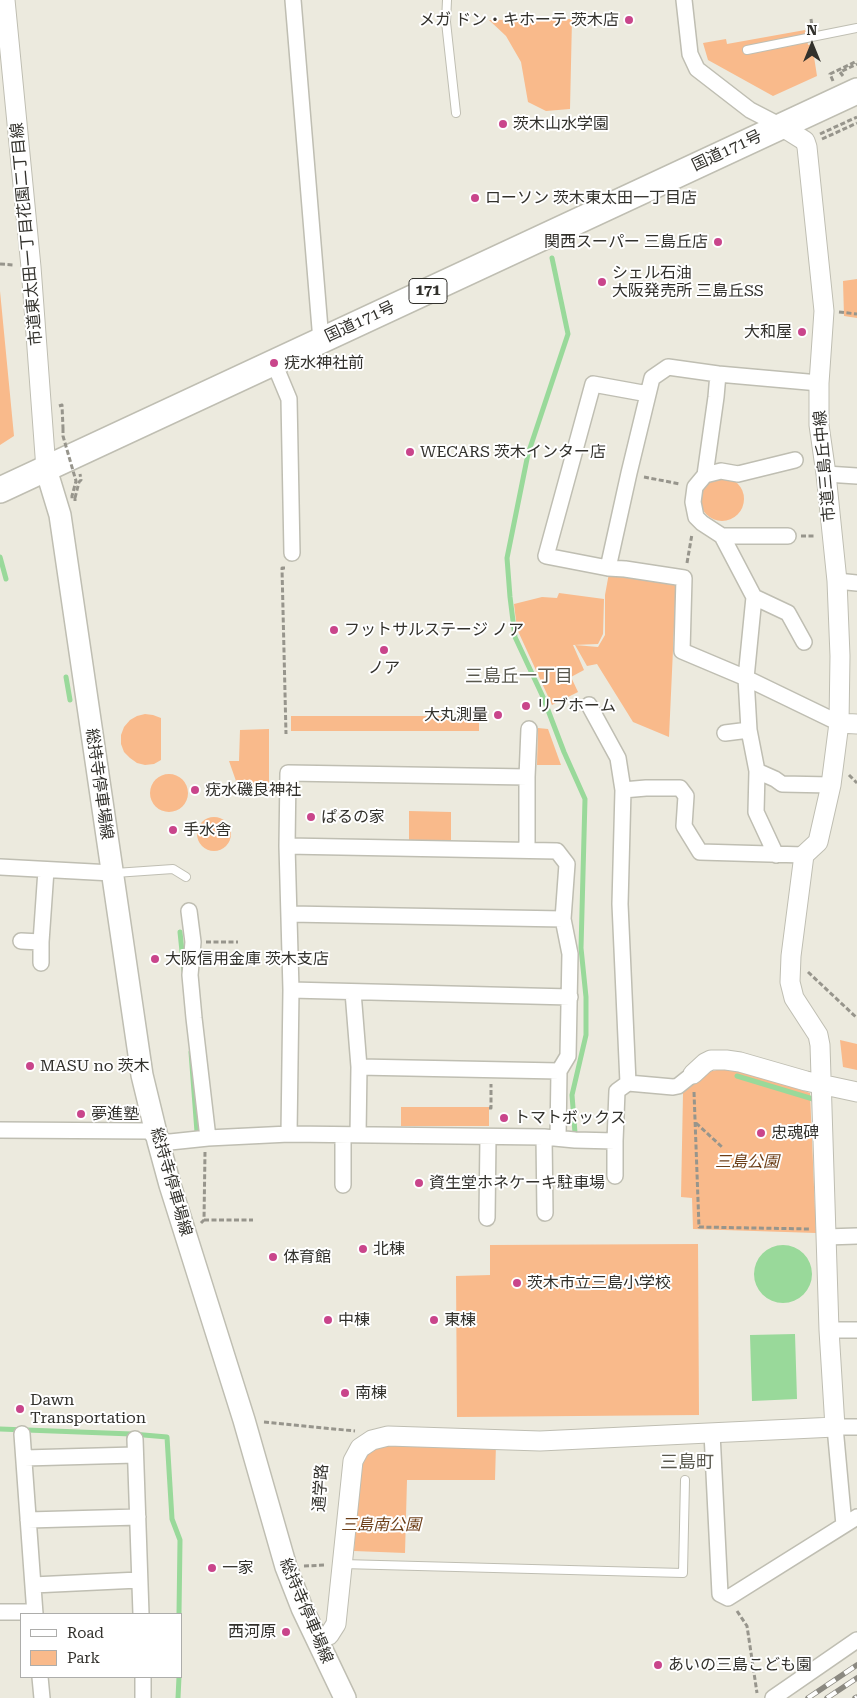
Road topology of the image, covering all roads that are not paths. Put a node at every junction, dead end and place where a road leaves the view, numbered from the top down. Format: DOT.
graph roads {
  1 [pos="5,0"];
  2 [pos="292,0"];
  3 [pos="447,0"];
  4 [pos="684,0"];
  5 [pos="857,28"];
  6 [pos="747,50"];
  7 [pos="850,84"];
  8 [pos="456,113"];
  9 [pos="780,126"];
  10 [pos="321,341"];
  11 [pos="274,363"];
  12 [pos="718,374"];
  13 [pos="819,383"];
  14 [pos="648,394"];
  15 [pos="796,460"];
  16 [pos="46,469"];
  17 [pos="826,474"];
  18 [pos="857,476"];
  19 [pos="700,481"];
  20 [pos="0,490"];
  21 [pos="722,536"];
  22 [pos="788,536"];
  23 [pos="292,554"];
  24 [pos="608,568"];
  25 [pos="837,581"];
  26 [pos="857,582"];
  27 [pos="754,597"];
  28 [pos="804,642"];
  29 [pos="746,678"];
  30 [pos="589,705"];
  31 [pos="848,724"];
  32 [pos="529,729"];
  33 [pos="749,730"];
  34 [pos="725,733"];
  35 [pos="757,771"];
  36 [pos="527,777"];
  37 [pos="831,785"];
  38 [pos="623,790"];
  39 [pos="287,846"];
  40 [pos="527,850"];
  41 [pos="776,855"];
  42 [pos="804,856"];
  43 [pos="0,867"];
  44 [pos="46,870"];
  45 [pos="112,873"];
  46 [pos="186,877"];
  47 [pos="189,911"];
  48 [pos="290,914"];
  49 [pos="563,919"];
  50 [pos="21,941"];
  51 [pos="41,942"];
  52 [pos="41,963"];
  53 [pos="291,990"];
  54 [pos="353,992"];
  55 [pos="570,997"];
  56 [pos="359,1068"];
  57 [pos="559,1071"];
  58 [pos="693,1074"];
  59 [pos="628,1083"];
  60 [pos="821,1083"];
  61 [pos="857,1092"];
  62 [pos="0,1130"];
  63 [pos="289,1134"];
  64 [pos="343,1135"];
  65 [pos="358,1135"];
  66 [pos="488,1136"];
  67 [pos="208,1138"];
  68 [pos="551,1138"];
  69 [pos="158,1141"];
  70 [pos="615,1141"];
  71 [pos="615,1176"];
  72 [pos="343,1185"];
  73 [pos="545,1213"];
  74 [pos="487,1218"];
  75 [pos="826,1233"];
  76 [pos="857,1236"];
  77 [pos="829,1330"];
  78 [pos="857,1330"];
  79 [pos="835,1427"];
  80 [pos="857,1427"];
  81 [pos="712,1433"];
  82 [pos="22,1434"];
  83 [pos="135,1439"];
  84 [pos="136,1455"];
  85 [pos="24,1458"];
  86 [pos="685,1480"];
  87 [pos="138,1517"];
  88 [pos="28,1520"];
  89 [pos="851,1521"];
  90 [pos="335,1565"];
  91 [pos="139,1580"];
  92 [pos="33,1585"];
  93 [pos="0,1612"];
  94 [pos="35,1613"];
  95 [pos="140,1613"];
  96 [pos="316,1638"];
  97 [pos="857,1640"];
  98 [pos="40,1678"];
  99 [pos="142,1678"];
  100 [pos="42,1698"];
  101 [pos="143,1698"];
  102 [pos="345,1698"];
  103 [pos="773,1698"];
  1 -- 16 [label="street, 市道東太田一丁目花園二丁目線"];
  2 -- 10 [label="street"];
  3 -- 8 [label="lane"];
  4 -- 9 [label="street"];
  5 -- 6 [label="lane"];
  7 -- 9 [label="highway, 国道171号 / 171"];
  9 -- 10 [label="highway, 国道171号 / 171"];
  9 -- 13 [label="street, 市道三島丘中線"];
  10 -- 11 [label="highway, 国道171号 / 171"];
  11 -- 16 [label="highway, 国道171号 / 171"];
  11 -- 23 [label="street"];
  12 -- 13 [label="street"];
  12 -- 14 [label="street"];
  12 -- 19 [label="street"];
  13 -- 17 [label="street, 市道三島丘中線"];
  14 -- 24 [label="street"];
  14 -- 24 [label="street"];
  15 -- 19 [label="street"];
  16 -- 20 [label="highway, 国道171号 / 171"];
  16 -- 45 [label="main road, 総持寺停車場線"];
  17 -- 18 [label="street"];
  17 -- 25 [label="street, 市道三島丘中線"];
  19 -- 21 [label="street"];
  21 -- 22 [label="street"];
  21 -- 27 [label="street"];
  24 -- 29 [label="street"];
  25 -- 26 [label="street"];
  25 -- 31 [label="street, 市道三島丘中線"];
  27 -- 28 [label="street"];
  27 -- 29 [label="street"];
  29 -- 31 [label="street"];
  29 -- 33 [label="street"];
  30 -- 38 [label="street"];
  31 -- 37 [label="street, 市道三島丘中線"];
  32 -- 36 [label="street"];
  33 -- 34 [label="street"];
  33 -- 35 [label="street"];
  35 -- 37 [label="street"];
  35 -- 41 [label="street"];
  36 -- 39 [label="street"];
  36 -- 40 [label="street"];
  37 -- 42 [label="street, 市道三島丘中線"];
  38 -- 41 [label="street"];
  38 -- 59 [label="street"];
  39 -- 40 [label="street"];
  39 -- 48 [label="street"];
  40 -- 49 [label="street"];
  41 -- 42 [label="street"];
  42 -- 60 [label="street"];
  43 -- 44 [label="street"];
  44 -- 45 [label="street"];
  44 -- 51 [label="street"];
  45 -- 46 [label="lane"];
  45 -- 69 [label="main road, 総持寺停車場線"];
  47 -- 67 [label="street"];
  48 -- 49 [label="street"];
  48 -- 53 [label="street"];
  49 -- 55 [label="street"];
  50 -- 51 [label="street"];
  51 -- 52 [label="street"];
  53 -- 54 [label="street"];
  53 -- 63 [label="street"];
  54 -- 55 [label="street"];
  54 -- 56 [label="street"];
  55 -- 57 [label="street"];
  56 -- 57 [label="street"];
  56 -- 65 [label="street"];
  57 -- 68 [label="street"];
  58 -- 59 [label="street"];
  58 -- 60 [label="street"];
  59 -- 70 [label="street"];
  60 -- 61 [label="street"];
  60 -- 75 [label="street"];
  62 -- 69 [label="street"];
  63 -- 64 [label="street"];
  63 -- 67 [label="street"];
  64 -- 65 [label="street"];
  64 -- 72 [label="street"];
  65 -- 66 [label="street"];
  66 -- 68 [label="street"];
  66 -- 74 [label="street"];
  67 -- 69 [label="street"];
  68 -- 70 [label="street"];
  68 -- 73 [label="street"];
  69 -- 96 [label="main road, 総持寺停車場線"];
  70 -- 71 [label="street"];
  75 -- 76 [label="street"];
  75 -- 77 [label="street"];
  77 -- 78 [label="street"];
  77 -- 79 [label="street"];
  79 -- 80 [label="street"];
  79 -- 81 [label="street"];
  79 -- 89 [label="street"];
  81 -- 89 [label="street"];
  81 -- 90 [label="street"];
  82 -- 85 [label="street"];
  83 -- 84 [label="street"];
  84 -- 85 [label="street"];
  84 -- 87 [label="street"];
  85 -- 88 [label="street"];
  86 -- 90 [label="lane"];
  87 -- 88 [label="street"];
  87 -- 91 [label="street"];
  88 -- 92 [label="street"];
  90 -- 96 [label="street"];
  91 -- 92 [label="street"];
  91 -- 95 [label="street"];
  92 -- 94 [label="street"];
  93 -- 94 [label="street"];
  96 -- 102 [label="main road, 総持寺停車場線"];
  97 -- 103 [label="street"];
  98 -- 100 [label="street"];
  99 -- 101 [label="street"];
}
